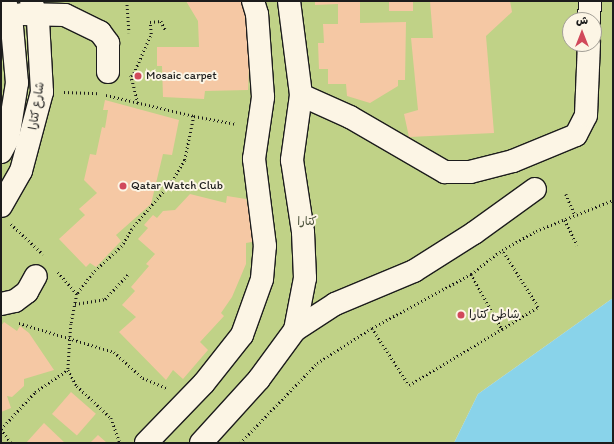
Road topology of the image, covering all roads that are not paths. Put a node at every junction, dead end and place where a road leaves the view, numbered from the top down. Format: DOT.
graph roads {
  1 [pos="253,1"];
  2 [pos="289,1"];
  3 [pos="590,1"];
  4 [pos="33,7"];
  5 [pos="7,8"];
  6 [pos="589,12"];
  7 [pos="589,52"];
  8 [pos="108,72"];
  9 [pos="301,95"];
  10 [pos="1,152"];
  11 [pos="535,189"];
  12 [pos="1,206"];
  13 [pos="36,276"];
  14 [pos="1,304"];
  15 [pos="295,330"];
  16 [pos="146,443"];
  17 [pos="201,443"];
  1 -- 16 [label="street"];
  2 -- 9 [label="street"];
  3 -- 6 [label="street"];
  4 -- 5 [label="street"];
  4 -- 8 [label="street"];
  4 -- 12 [label="street, شارع كتارا"];
  5 -- 10 [label="street, شارع كتارا"];
  7 -- 9 [label="street"];
  9 -- 15 [label="street"];
  11 -- 15 [label="street"];
  13 -- 14 [label="street"];
  15 -- 17 [label="street"];
}
